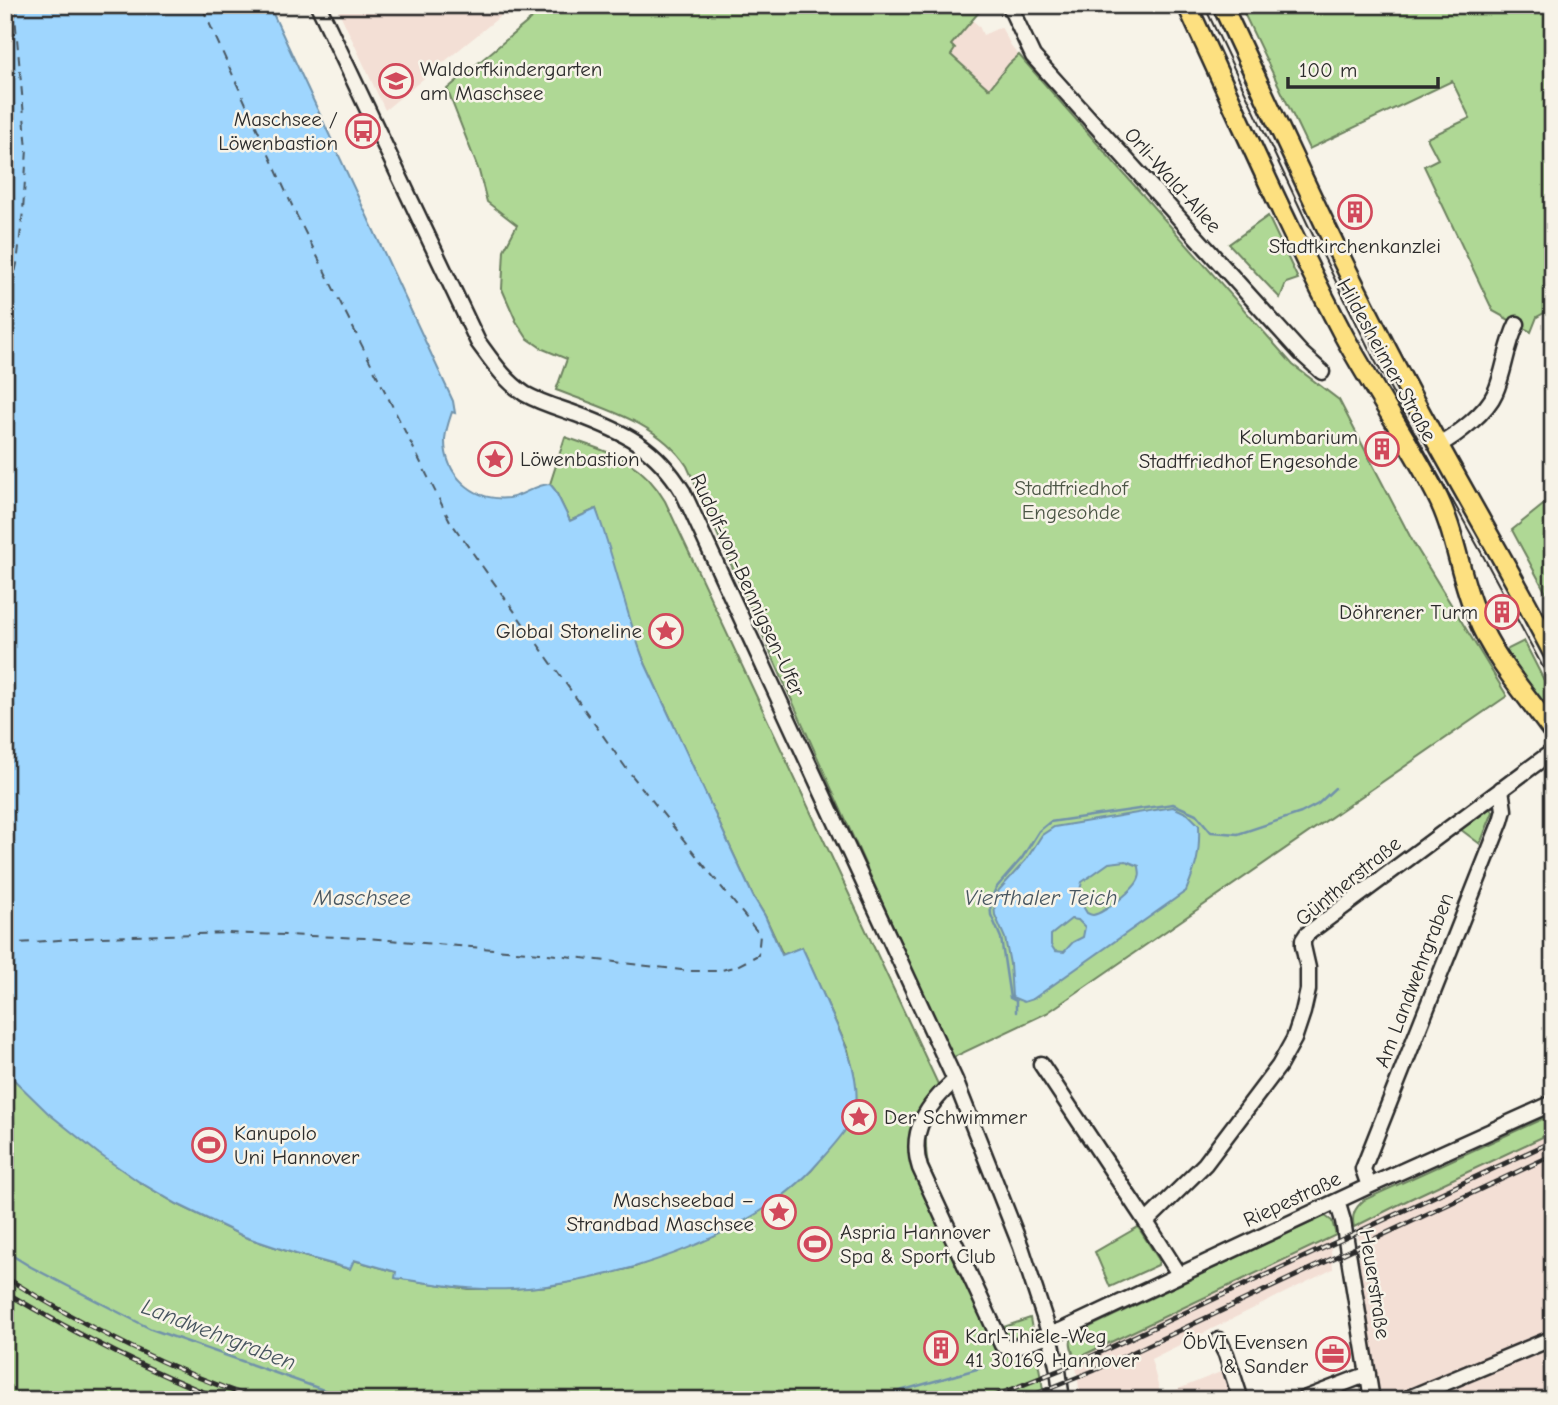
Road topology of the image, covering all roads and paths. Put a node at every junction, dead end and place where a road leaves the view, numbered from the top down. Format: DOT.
graph roads {
  1 [pos="318,5"];
  2 [pos="1009,5"];
  3 [pos="1186,5"];
  4 [pos="1222,5"];
  5 [pos="1517,324"];
  6 [pos="1322,372"];
  7 [pos="1439,445"];
  8 [pos="1553,653"];
  9 [pos="1553,732"];
  10 [pos="1553,751"];
  11 [pos="1501,789"];
  12 [pos="1041,1064"];
  13 [pos="950,1085"];
  14 [pos="1553,1103"];
  15 [pos="1369,1186"];
  16 [pos="1337,1201"];
  17 [pos="1146,1222"];
  18 [pos="1179,1274"];
  19 [pos="1050,1335"];
  20 [pos="1553,1338"];
  21 [pos="1219,1340"];
  22 [pos="1368,1374"];
  23 [pos="1062,1400"];
  24 [pos="1241,1400"];
  25 [pos="1301,1400"];
  26 [pos="1372,1400"];
  27 [pos="1404,1400"];
  1 -- 13 [label="street, Rudolf-von-Bennigsen-Ufer"];
  2 -- 6 [label="street, Orli-Wald-Allee"];
  3 -- 9 [label="main road, Hildesheimer Straße"];
  4 -- 7 [label="main road, Hildesheimer Straße"];
  5 -- 7 [label="street, Hildesheimer Straße"];
  7 -- 8 [label="main road, Hildesheimer Straße"];
  10 -- 11 [label="street, Güntherstraße"];
  11 -- 15 [label="street, Am Landwehrgraben"];
  11 -- 17 [label="street, Güntherstraße"];
  12 -- 17 [label="street"];
  13 -- 19 [label="street, Rudolf-von-Bennigsen-Ufer"];
  13 -- 19 [label="street"];
  14 -- 15 [label="street, Riepestraße"];
  15 -- 16 [label="street, Riepestraße"];
  16 -- 18 [label="street, Riepestraße"];
  16 -- 22 [label="street, Heuerstraße"];
  17 -- 18 [label="street"];
  18 -- 19 [label="street, Riepestraße"];
  19 -- 23 [label="street, Rudolf-von-Bennigsen-Ufer"];
  20 -- 27 [label="street"];
  21 -- 24 [label="street"];
  22 -- 25 [label="street"];
  22 -- 26 [label="street, Heuerstraße"];
}
